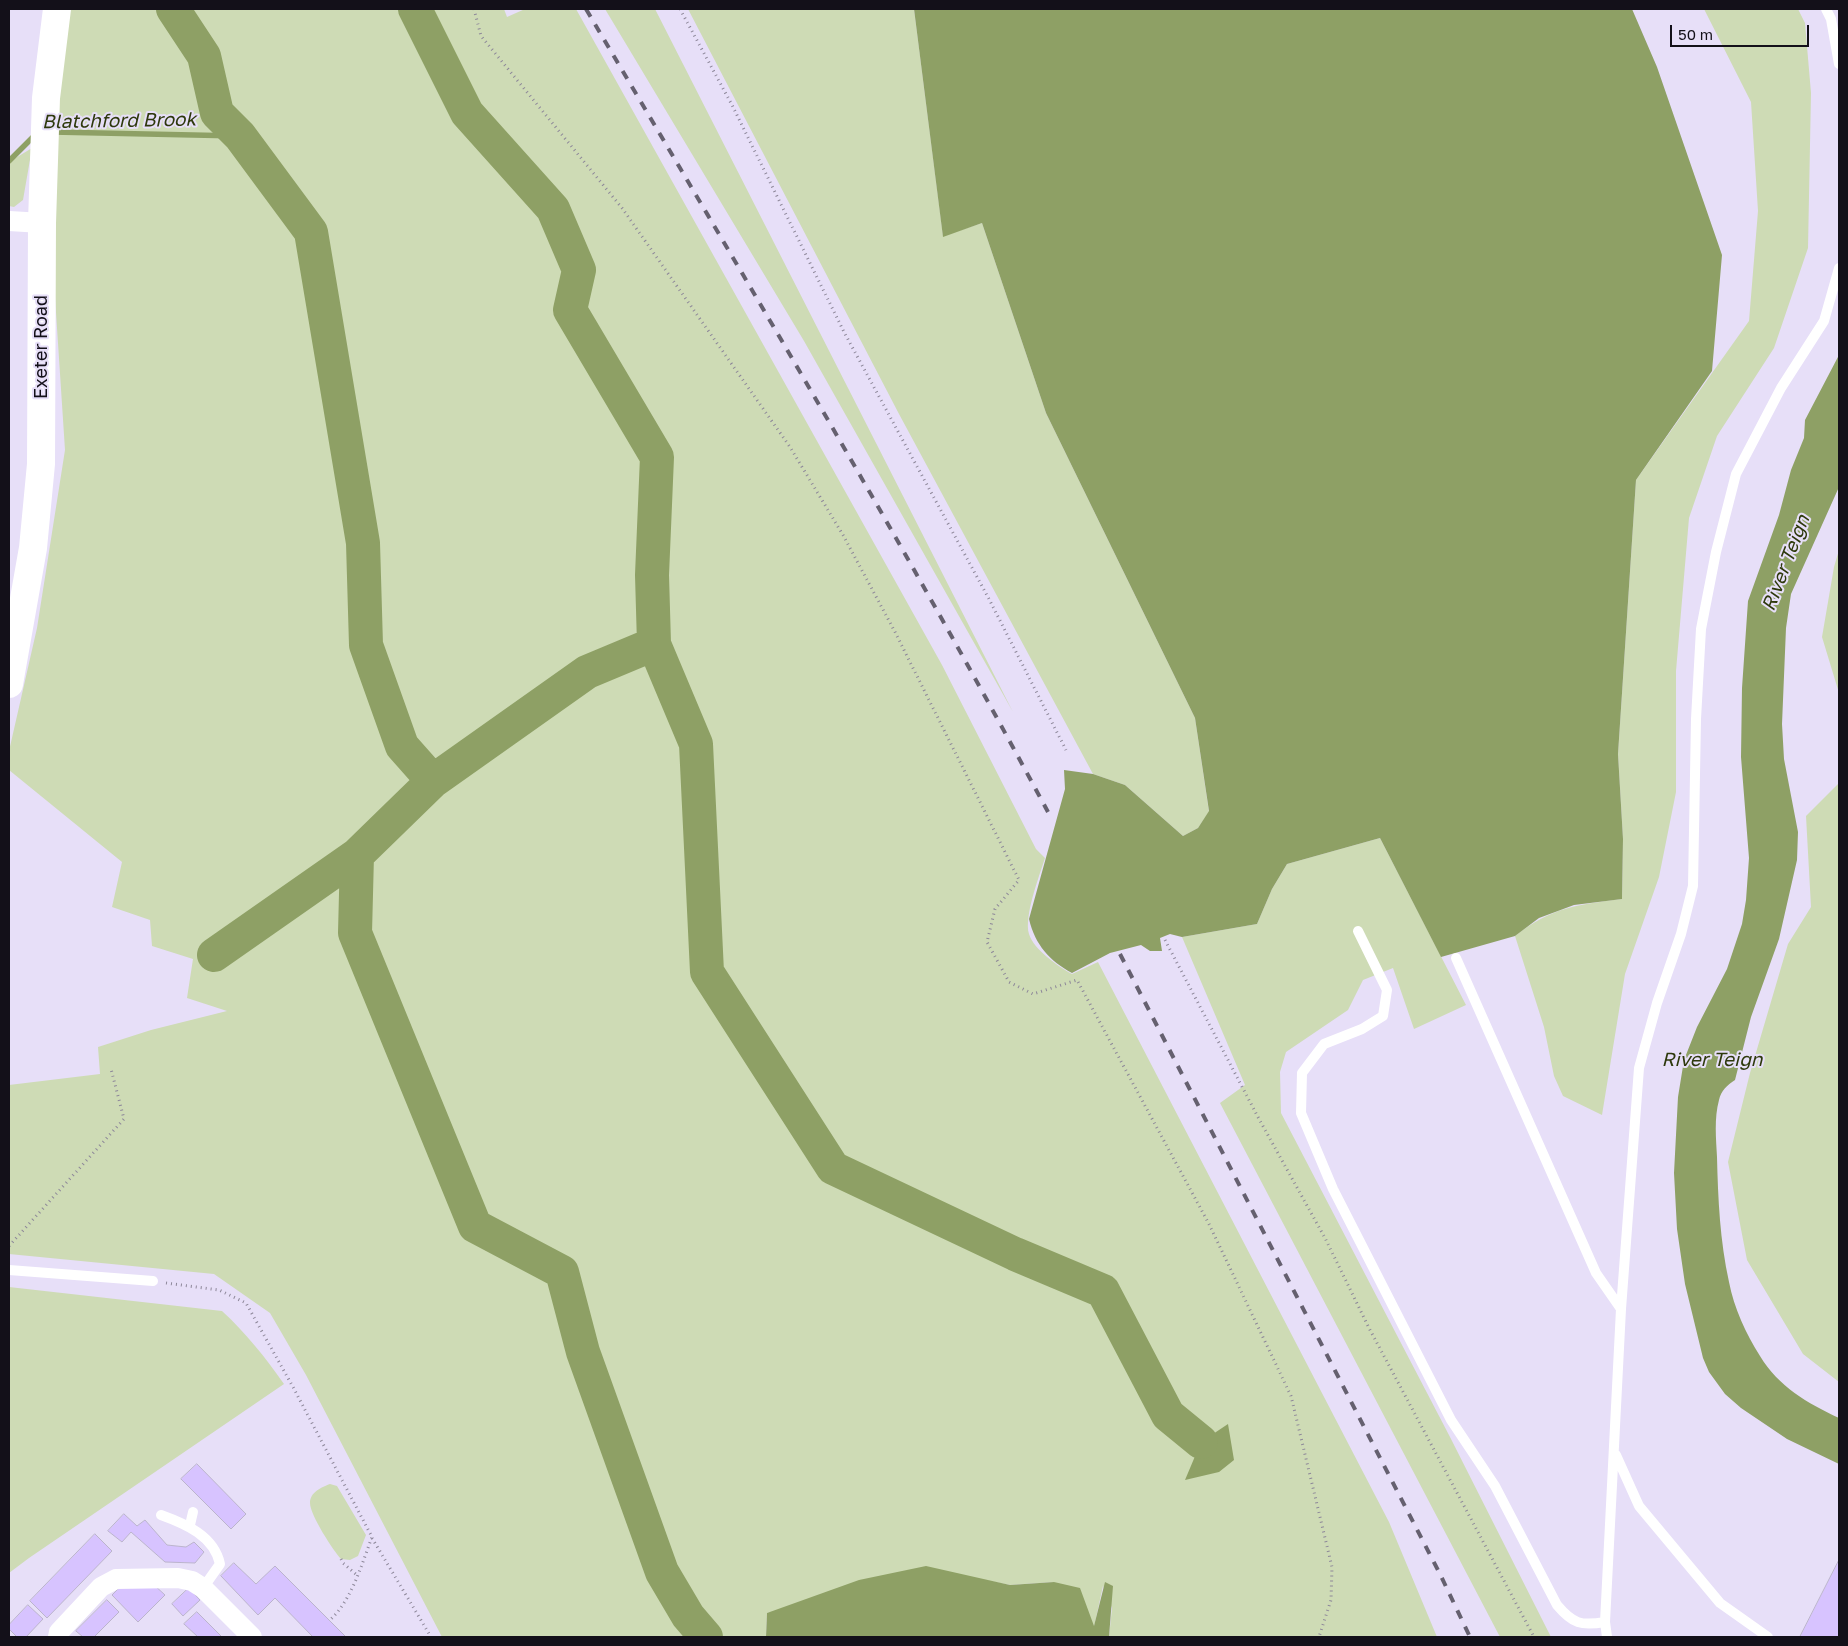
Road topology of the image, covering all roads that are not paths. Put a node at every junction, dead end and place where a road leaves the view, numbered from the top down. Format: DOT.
graph roads {
  1 [pos="57,9"];
  2 [pos="1826,9"];
  3 [pos="1839,64"];
  4 [pos="9,221"];
  5 [pos="42,223"];
  6 [pos="1839,268"];
  7 [pos="9,684"];
  8 [pos="1358,931"];
  9 [pos="1456,958"];
  10 [pos="9,1270"];
  11 [pos="153,1281"];
  12 [pos="1622,1309"];
  13 [pos="1615,1452"];
  14 [pos="193,1512"];
  15 [pos="161,1515"];
  16 [pos="190,1525"];
  17 [pos="203,1588"];
  18 [pos="1605,1622"];
  19 [pos="58,1637"];
  20 [pos="252,1637"];
  21 [pos="1607,1637"];
  22 [pos="1768,1637"];
  1 -- 5 [label="street, Exeter Road"];
  2 -- 3 [label="lane"];
  4 -- 5 [label="street"];
  5 -- 7 [label="street, Exeter Road"];
  6 -- 12 [label="lane"];
  8 -- 18 [label="lane"];
  9 -- 12 [label="lane"];
  10 -- 11 [label="lane"];
  12 -- 13 [label="lane"];
  13 -- 18 [label="lane"];
  13 -- 22 [label="lane"];
  14 -- 16 [label="lane"];
  15 -- 16 [label="lane"];
  16 -- 17 [label="lane"];
  17 -- 19 [label="street"];
  17 -- 20 [label="street"];
  18 -- 21 [label="lane"];
}
